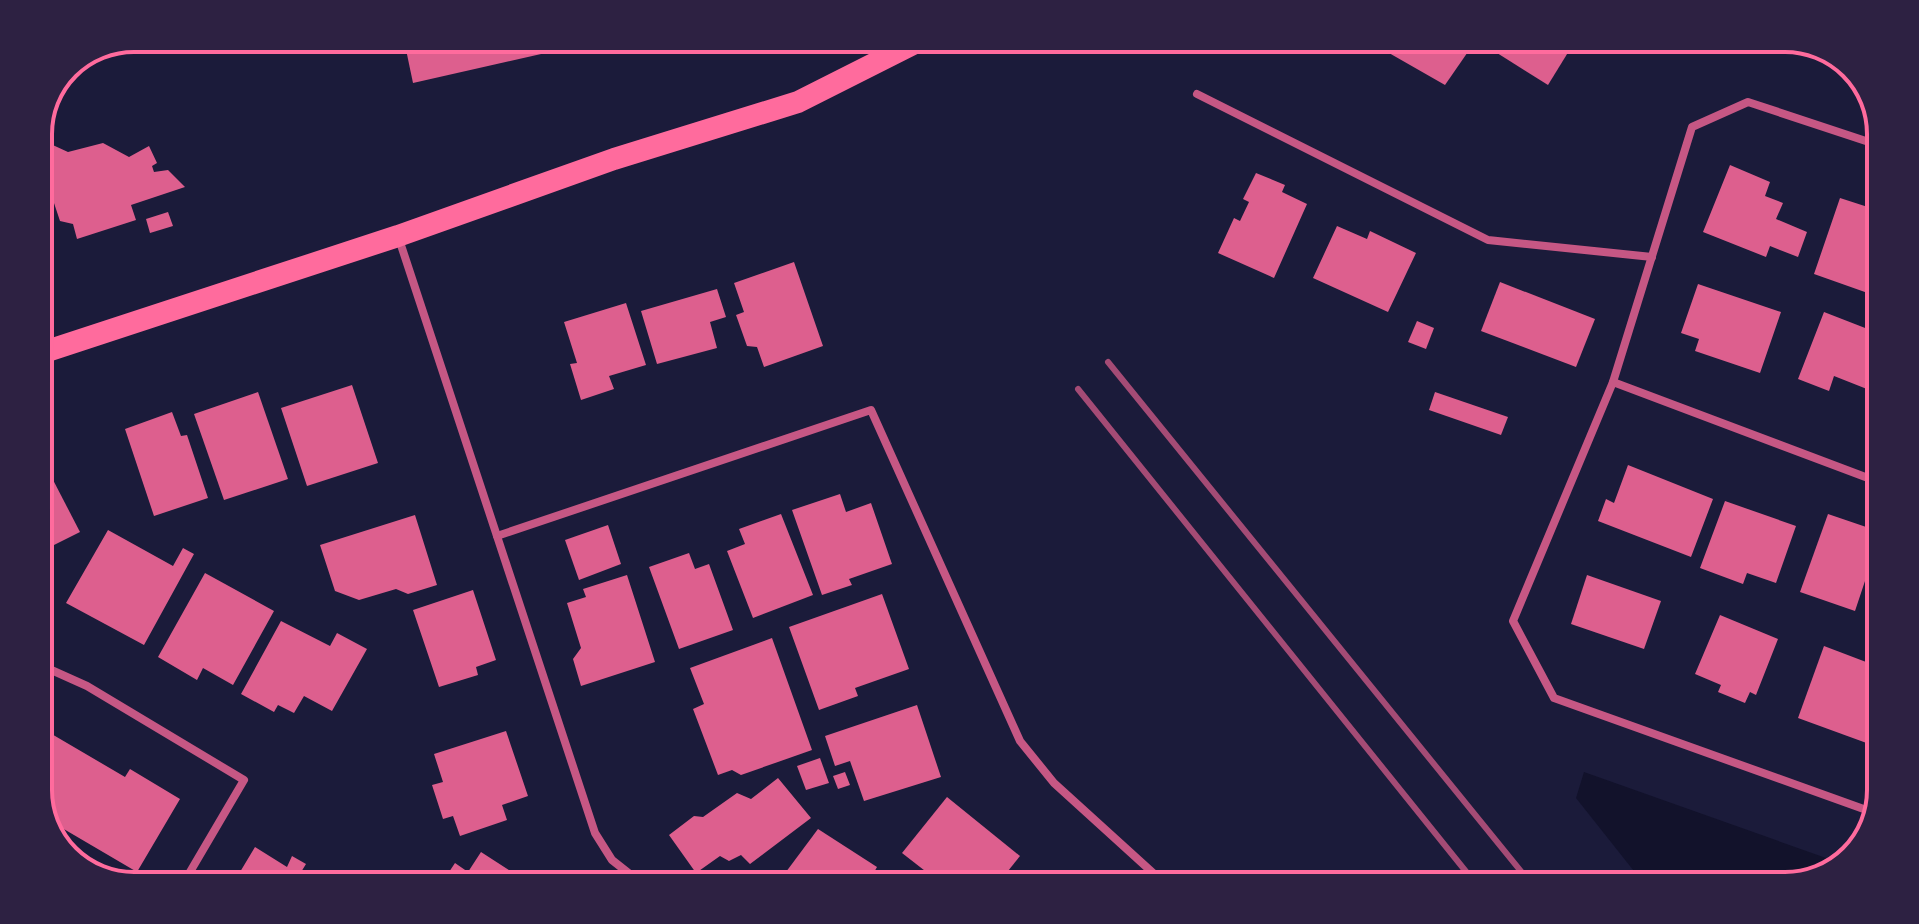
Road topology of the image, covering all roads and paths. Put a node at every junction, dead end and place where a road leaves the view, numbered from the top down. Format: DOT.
graph roads {
  1 [pos="897,52"];
  2 [pos="1197,94"];
  3 [pos="1867,141"];
  4 [pos="398,236"];
  5 [pos="1652,257"];
  6 [pos="52,349"];
  7 [pos="1613,382"];
  8 [pos="1867,478"];
  9 [pos="497,536"];
  10 [pos="52,670"];
  11 [pos="1864,809"];
  12 [pos="190,872"];
  13 [pos="627,872"];
  14 [pos="1152,872"];
  1 -- 4 [label="highway"];
  2 -- 5 [label="street"];
  3 -- 5 [label="street"];
  4 -- 6 [label="highway"];
  4 -- 9 [label="street"];
  5 -- 7 [label="street"];
  7 -- 8 [label="street"];
  7 -- 11 [label="street"];
  9 -- 13 [label="street"];
  9 -- 14 [label="street"];
  10 -- 12 [label="street"];
}
